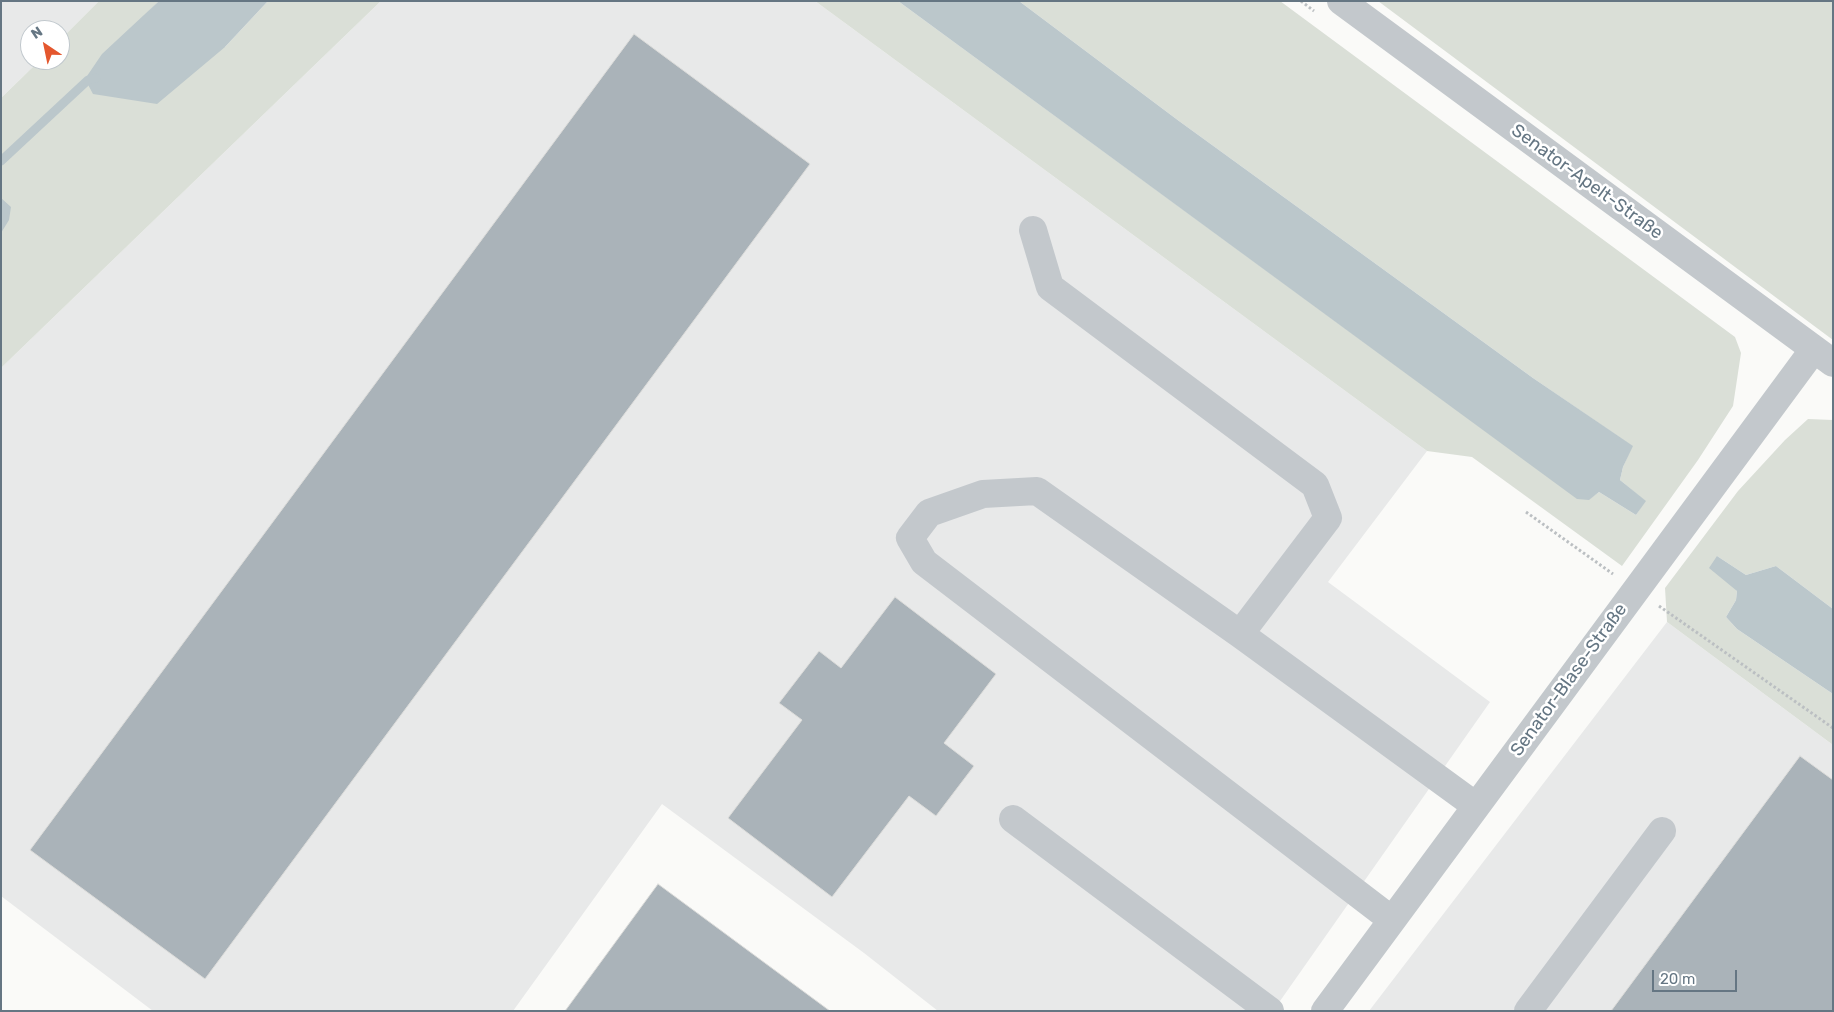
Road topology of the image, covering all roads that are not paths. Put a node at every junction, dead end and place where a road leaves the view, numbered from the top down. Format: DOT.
graph roads {
  1 [pos="1341,1"];
  2 [pos="1033,230"];
  3 [pos="1823,356"];
  4 [pos="1240,634"];
  5 [pos="1476,806"];
  6 [pos="1013,820"];
  7 [pos="1662,831"];
  8 [pos="1392,920"];
  9 [pos="1270,1011"];
  10 [pos="1325,1011"];
  11 [pos="1528,1011"];
  1 -- 3 [label="street, Senator-Apelt-Straße"];
  2 -- 4 [label="street"];
  3 -- 5 [label="street, Senator-Blase-Straße"];
  4 -- 5 [label="street"];
  4 -- 8 [label="street"];
  5 -- 8 [label="street, Senator-Blase-Straße"];
  6 -- 9 [label="street"];
  7 -- 11 [label="street"];
  8 -- 10 [label="street, Senator-Blase-Straße"];
}
